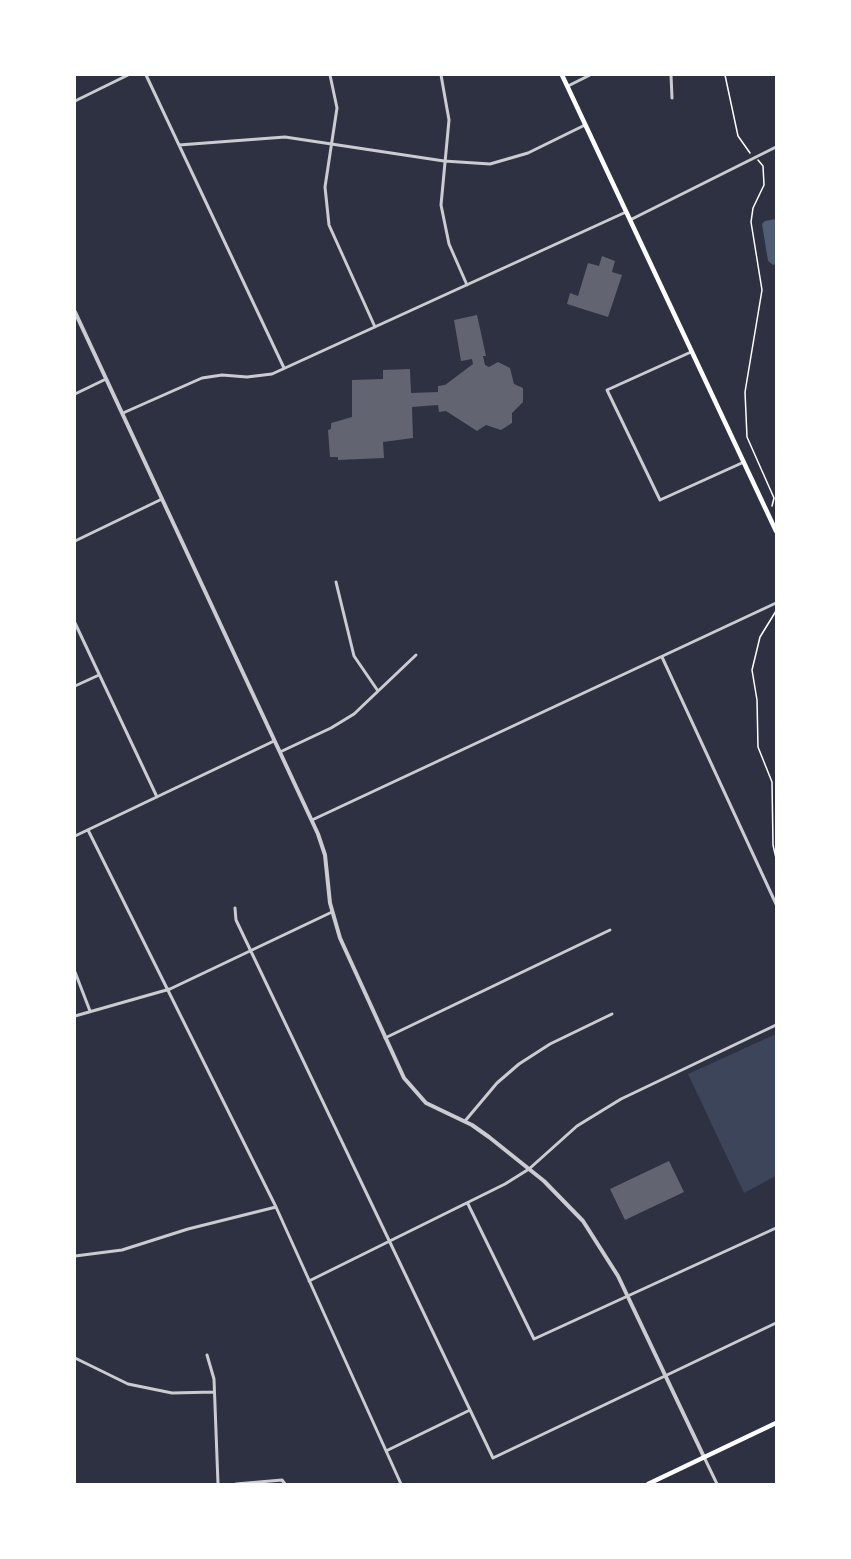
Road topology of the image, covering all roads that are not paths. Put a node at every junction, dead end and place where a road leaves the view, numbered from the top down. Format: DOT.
graph roads {
  1 [pos="128,75"];
  2 [pos="146,75"];
  3 [pos="330,75"];
  4 [pos="441,75"];
  5 [pos="562,75"];
  6 [pos="590,75"];
  7 [pos="670,75"];
  8 [pos="567,86"];
  9 [pos="672,98"];
  10 [pos="75,101"];
  11 [pos="585,125"];
  12 [pos="331,142"];
  13 [pos="179,145"];
  14 [pos="776,147"];
  15 [pos="444,161"];
  16 [pos="626,212"];
  17 [pos="630,220"];
  18 [pos="467,285"];
  19 [pos="75,312"];
  20 [pos="375,327"];
  21 [pos="692,351"];
  22 [pos="284,368"];
  23 [pos="106,378"];
  24 [pos="75,394"];
  25 [pos="123,413"];
  26 [pos="744,462"];
  27 [pos="162,499"];
  28 [pos="776,531"];
  29 [pos="75,541"];
  30 [pos="336,582"];
  31 [pos="776,603"];
  32 [pos="75,622"];
  33 [pos="416,655"];
  34 [pos="662,657"];
  35 [pos="99,675"];
  36 [pos="75,686"];
  37 [pos="378,690"];
  38 [pos="274,741"];
  39 [pos="280,752"];
  40 [pos="157,797"];
  41 [pos="312,820"];
  42 [pos="88,830"];
  43 [pos="75,836"];
  44 [pos="776,904"];
  45 [pos="235,908"];
  46 [pos="332,912"];
  47 [pos="610,930"];
  48 [pos="250,951"];
  49 [pos="75,972"];
  50 [pos="170,989"];
  51 [pos="90,1011"];
  52 [pos="612,1014"];
  53 [pos="75,1016"];
  54 [pos="776,1025"];
  55 [pos="385,1038"];
  56 [pos="465,1121"];
  57 [pos="529,1170"];
  58 [pos="468,1204"];
  59 [pos="276,1207"];
  60 [pos="776,1228"];
  61 [pos="390,1242"];
  62 [pos="75,1256"];
  63 [pos="309,1281"];
  64 [pos="628,1296"];
  65 [pos="776,1323"];
  66 [pos="207,1355"];
  67 [pos="75,1358"];
  68 [pos="665,1376"];
  69 [pos="214,1392"];
  70 [pos="471,1410"];
  71 [pos="776,1423"];
  72 [pos="386,1451"];
  73 [pos="704,1457"];
  74 [pos="218,1484"];
  75 [pos="236,1484"];
  76 [pos="285,1484"];
  77 [pos="401,1484"];
  78 [pos="648,1484"];
  79 [pos="717,1484"];
  1 -- 10 [label="street"];
  2 -- 13 [label="street"];
  3 -- 12 [label="street"];
  4 -- 15 [label="street"];
  5 -- 8 [label="main road"];
  6 -- 8 [label="street"];
  7 -- 9 [label="street"];
  8 -- 11 [label="main road"];
  11 -- 15 [label="street"];
  11 -- 16 [label="main road"];
  12 -- 13 [label="street"];
  12 -- 15 [label="street"];
  12 -- 20 [label="street"];
  13 -- 22 [label="street"];
  14 -- 17 [label="street"];
  15 -- 18 [label="street"];
  16 -- 17 [label="main road"];
  16 -- 18 [label="street"];
  17 -- 21 [label="main road"];
  18 -- 20 [label="street"];
  19 -- 23 [label="street"];
  20 -- 22 [label="street"];
  21 -- 26 [label="main road"];
  21 -- 26 [label="street"];
  22 -- 25 [label="street"];
  23 -- 24 [label="street"];
  23 -- 25 [label="street"];
  25 -- 27 [label="street"];
  26 -- 28 [label="main road"];
  27 -- 29 [label="street"];
  27 -- 38 [label="street"];
  30 -- 37 [label="street"];
  31 -- 34 [label="street"];
  32 -- 35 [label="street"];
  33 -- 37 [label="street"];
  34 -- 41 [label="street"];
  34 -- 44 [label="street"];
  35 -- 36 [label="street"];
  35 -- 40 [label="street"];
  37 -- 39 [label="street"];
  38 -- 39 [label="street"];
  38 -- 40 [label="street"];
  39 -- 41 [label="street"];
  40 -- 42 [label="street"];
  41 -- 46 [label="street"];
  42 -- 43 [label="street"];
  42 -- 50 [label="street"];
  45 -- 48 [label="street"];
  46 -- 48 [label="street"];
  46 -- 55 [label="street"];
  47 -- 55 [label="street"];
  48 -- 50 [label="street"];
  48 -- 61 [label="street"];
  49 -- 51 [label="street"];
  50 -- 51 [label="street"];
  50 -- 59 [label="street"];
  51 -- 53 [label="street"];
  52 -- 56 [label="street"];
  54 -- 57 [label="street"];
  55 -- 56 [label="street"];
  56 -- 57 [label="street"];
  57 -- 58 [label="street"];
  57 -- 64 [label="street"];
  58 -- 61 [label="street"];
  58 -- 64 [label="street"];
  59 -- 62 [label="street"];
  59 -- 63 [label="street"];
  60 -- 64 [label="street"];
  61 -- 63 [label="street"];
  61 -- 70 [label="street"];
  63 -- 72 [label="street"];
  64 -- 68 [label="street"];
  65 -- 68 [label="street"];
  66 -- 69 [label="street"];
  67 -- 69 [label="street"];
  68 -- 70 [label="street"];
  68 -- 73 [label="street"];
  69 -- 74 [label="street"];
  70 -- 72 [label="street"];
  71 -- 73 [label="main road"];
  72 -- 77 [label="street"];
  73 -- 78 [label="main road"];
  73 -- 79 [label="street"];
  75 -- 76 [label="street"];
}
